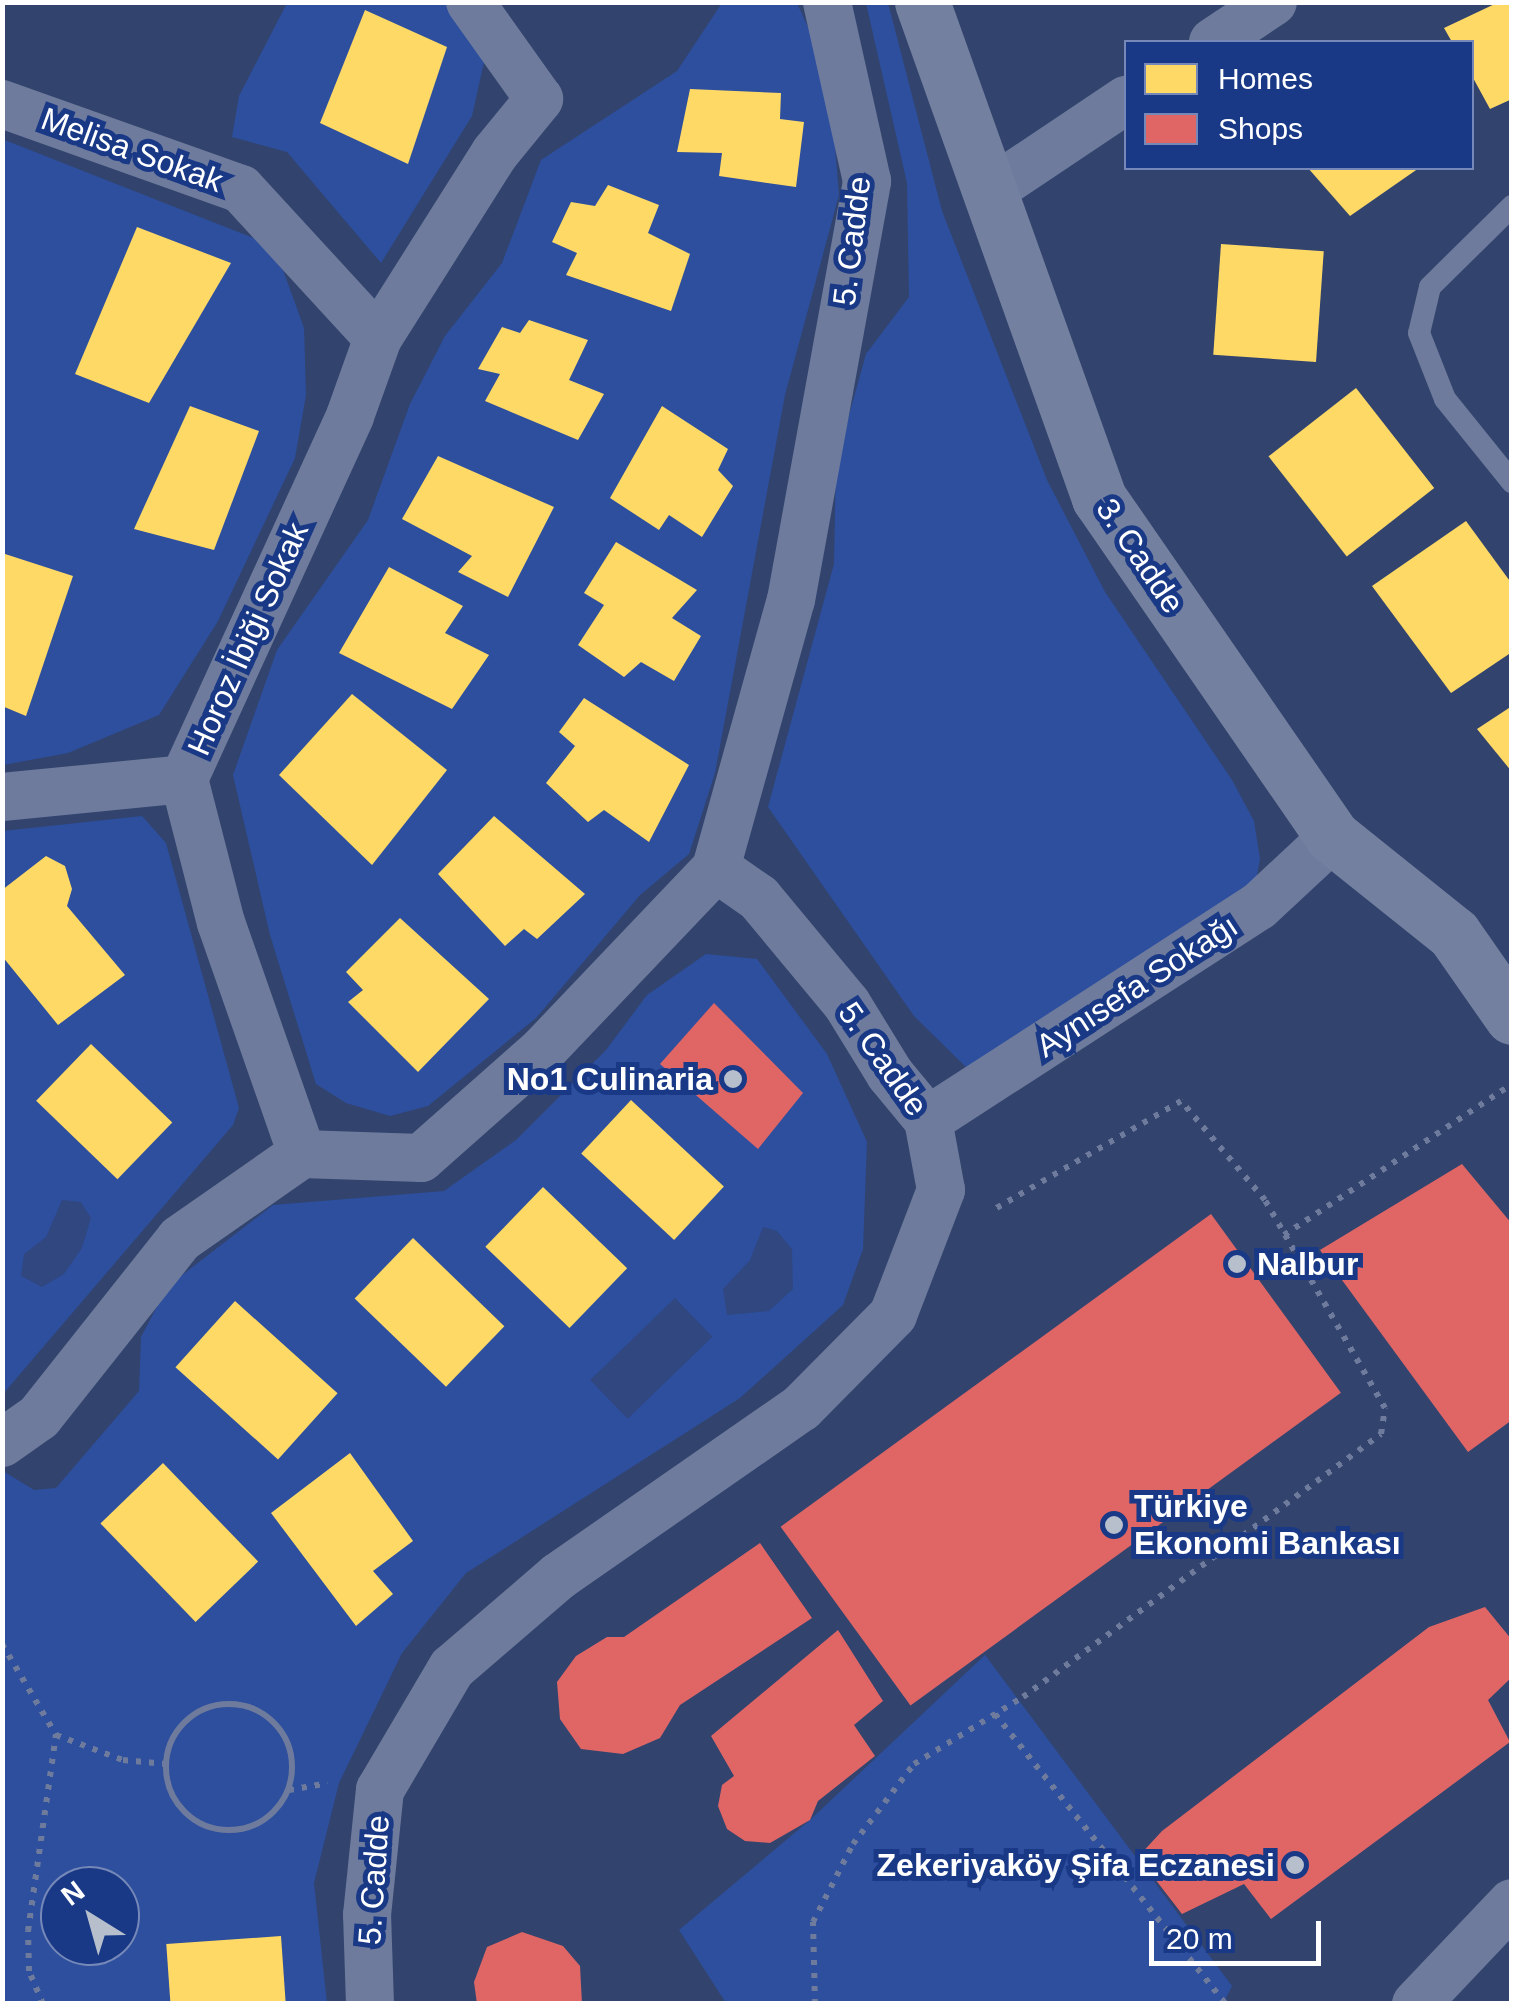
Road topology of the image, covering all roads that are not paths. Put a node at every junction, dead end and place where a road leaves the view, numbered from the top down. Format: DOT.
graph roads {
  1 [pos="470,2"];
  2 [pos="827,2"];
  3 [pos="922,2"];
  4 [pos="1273,2"];
  5 [pos="1216,40"];
  6 [pos="1124,101"];
  7 [pos="2,104"];
  8 [pos="990,192"];
  9 [pos="1512,206"];
  10 [pos="378,338"];
  11 [pos="1512,482"];
  12 [pos="184,780"];
  13 [pos="2,797"];
  14 [pos="1333,836"];
  15 [pos="716,868"];
  16 [pos="1512,1017"];
  17 [pos="928,1120"];
  18 [pos="302,1154"];
  19 [pos="2,1443"];
  20 [pos="1512,1903"];
  21 [pos="370,2004"];
  22 [pos="1416,2004"];
  1 -- 10 [label="street, Horoz İbiği Sokak"];
  2 -- 15 [label="street, 5. Cadde"];
  3 -- 8 [label="main road, 3. Cadde"];
  4 -- 5 [label="street"];
  6 -- 8 [label="street"];
  7 -- 10 [label="street, Melisa Sokak"];
  8 -- 14 [label="main road, 3. Cadde"];
  9 -- 11 [label="lane"];
  10 -- 12 [label="street, Horoz İbiği Sokak"];
  12 -- 13 [label="street"];
  12 -- 18 [label="street, Horoz İbiği Sokak"];
  14 -- 16 [label="main road, 3. Cadde"];
  14 -- 17 [label="street, Aynısefa Sokağı"];
  15 -- 17 [label="street, 5. Cadde"];
  15 -- 18 [label="street"];
  17 -- 21 [label="street, 5. Cadde"];
  18 -- 19 [label="street"];
  20 -- 22 [label="street"];
}
